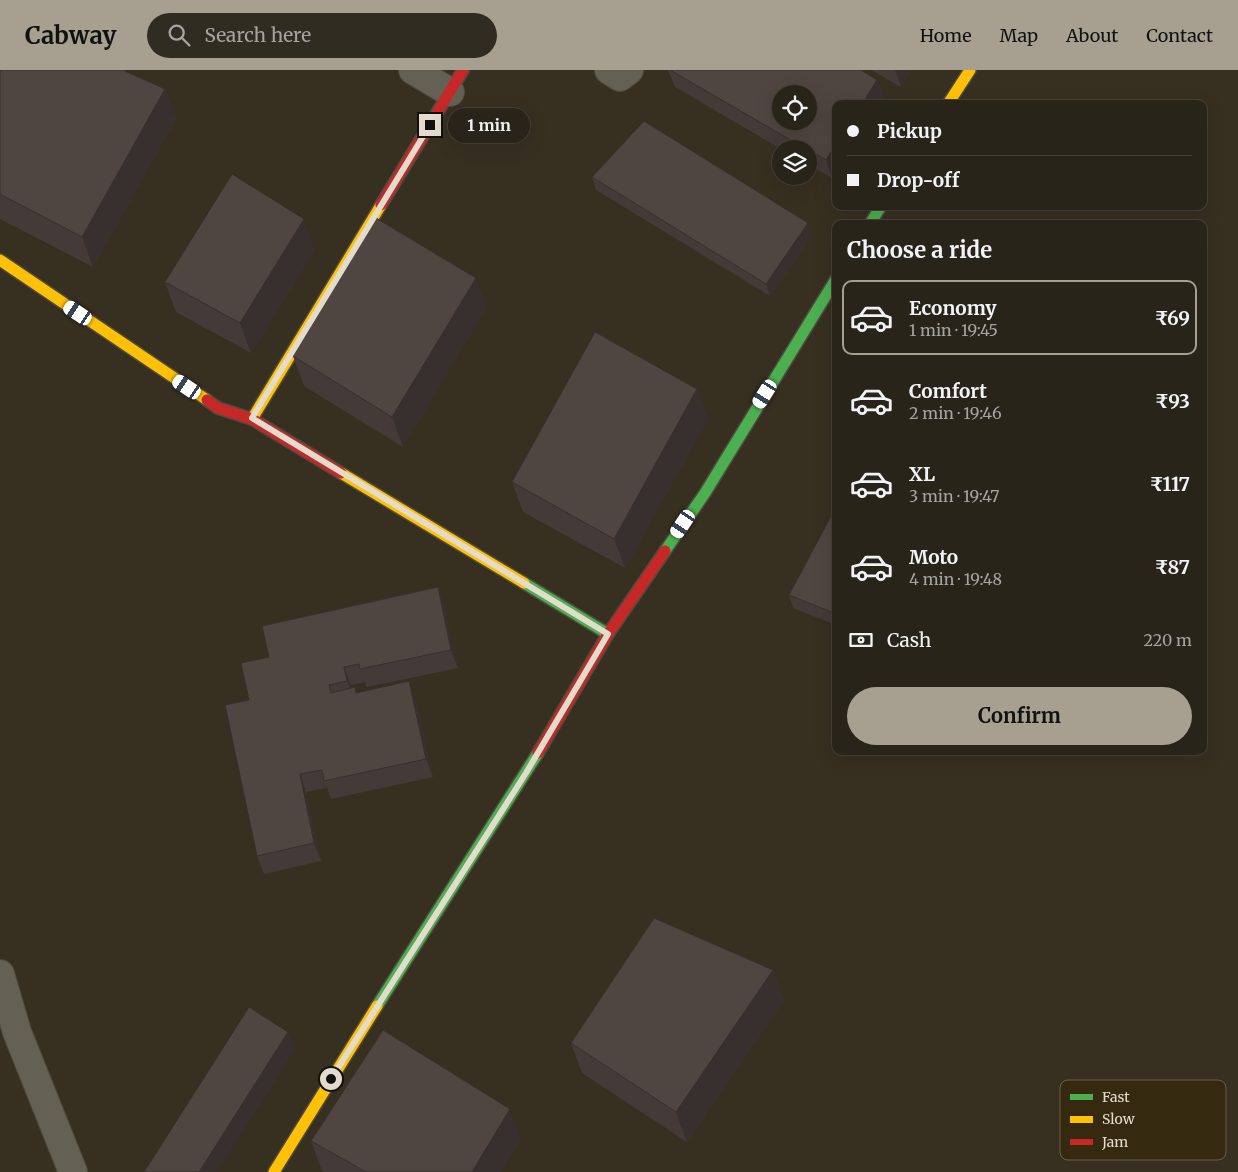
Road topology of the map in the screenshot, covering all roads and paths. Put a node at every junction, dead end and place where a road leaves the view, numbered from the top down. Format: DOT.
graph roads {
  1 [pos="413,70"];
  2 [pos="609,70"];
  3 [pos="629,70"];
  4 [pos="970,70"];
  5 [pos="457,81"];
  6 [pos="951,100"];
  7 [pos="0,260"];
  8 [pos="832,286"];
  9 [pos="252,418"];
  10 [pos="608,634"];
  11 [pos="0,974"];
  12 [pos="8,1035"];
  13 [pos="74,1172"];
  14 [pos="274,1172"];
  1 -- 5 [label="street"];
  2 -- 3 [label="street"];
  4 -- 6 [label="street"];
  5 -- 9 [label="street"];
  7 -- 9 [label="street"];
  8 -- 10 [label="street"];
  9 -- 10 [label="street"];
  10 -- 14 [label="street"];
  11 -- 12 [label="street"];
  12 -- 13 [label="street"];
}
